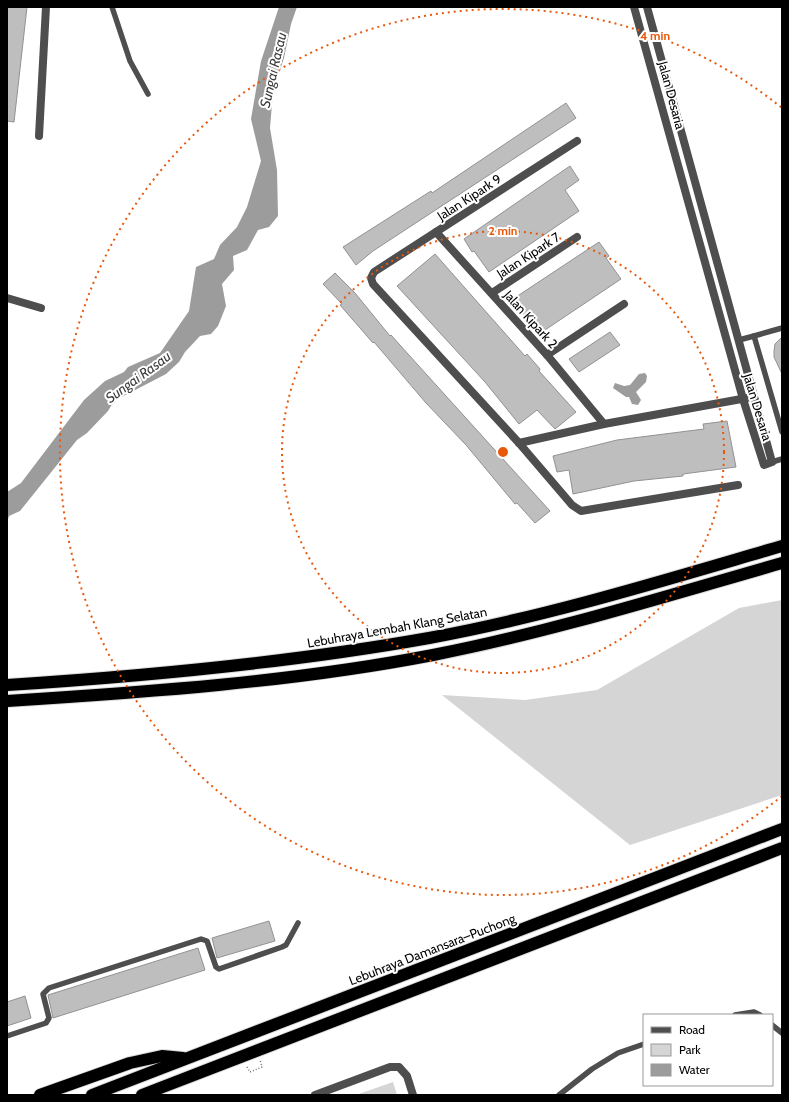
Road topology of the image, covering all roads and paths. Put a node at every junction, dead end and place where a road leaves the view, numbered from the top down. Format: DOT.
graph roads {
  1 [pos="46,7"];
  2 [pos="112,7"];
  3 [pos="634,7"];
  4 [pos="646,7"];
  5 [pos="148,94"];
  6 [pos="39,136"];
  7 [pos="577,141"];
  8 [pos="436,232"];
  9 [pos="577,237"];
  10 [pos="492,293"];
  11 [pos="7,298"];
  12 [pos="624,304"];
  13 [pos="41,308"];
  14 [pos="782,328"];
  15 [pos="754,336"];
  16 [pos="740,340"];
  17 [pos="547,355"];
  18 [pos="754,396"];
  19 [pos="743,399"];
  20 [pos="604,424"];
  21 [pos="782,432"];
  22 [pos="519,443"];
  23 [pos="782,459"];
  24 [pos="772,462"];
  25 [pos="738,484"];
  26 [pos="782,546"];
  27 [pos="782,563"];
  28 [pos="7,685"];
  29 [pos="7,701"];
  30 [pos="782,829"];
  31 [pos="782,848"];
  32 [pos="298,923"];
  33 [pos="741,1014"];
  34 [pos="758,1014"];
  35 [pos="773,1026"];
  36 [pos="782,1033"];
  37 [pos="7,1036"];
  38 [pos="643,1044"];
  39 [pos="186,1058"];
  40 [pos="40,1095"];
  41 [pos="92,1095"];
  42 [pos="142,1095"];
  43 [pos="315,1095"];
  44 [pos="414,1095"];
  45 [pos="559,1095"];
  1 -- 6 [label="street"];
  2 -- 5 [label="lane"];
  3 -- 19 [label="street, Jalan Desaria"];
  4 -- 16 [label="street, Jalan Desaria"];
  7 -- 8 [label="street, Jalan Kipark 9"];
  8 -- 10 [label="street, Jalan Kipark 2"];
  8 -- 22 [label="street, Jalan Kipark 9"];
  9 -- 10 [label="street, Jalan Kipark 7"];
  10 -- 17 [label="street, Jalan Kipark 2"];
  11 -- 13 [label="street"];
  12 -- 17 [label="street"];
  14 -- 15 [label="lane"];
  15 -- 16 [label="lane"];
  15 -- 21 [label="lane"];
  16 -- 18 [label="street, Jalan Desaria"];
  17 -- 20 [label="street, Jalan Kipark 2"];
  18 -- 19 [label="street"];
  18 -- 24 [label="street, Jalan Desaria"];
  19 -- 20 [label="street"];
  19 -- 24 [label="street, Jalan Desaria"];
  20 -- 22 [label="street"];
  22 -- 25 [label="street"];
  23 -- 24 [label="lane"];
  26 -- 28 [label="highway, Lebuhraya Lembah Klang Selatan"];
  27 -- 29 [label="highway"];
  30 -- 39 [label="highway, Lebuhraya Damansara–Puchong"];
  31 -- 42 [label="highway"];
  32 -- 37 [label="lane"];
  33 -- 34 [label="lane"];
  35 -- 36 [label="lane"];
  38 -- 45 [label="lane"];
  39 -- 40 [label="highway"];
  39 -- 41 [label="highway, Lebuhraya Damansara–Puchong"];
  43 -- 44 [label="street"];
}
